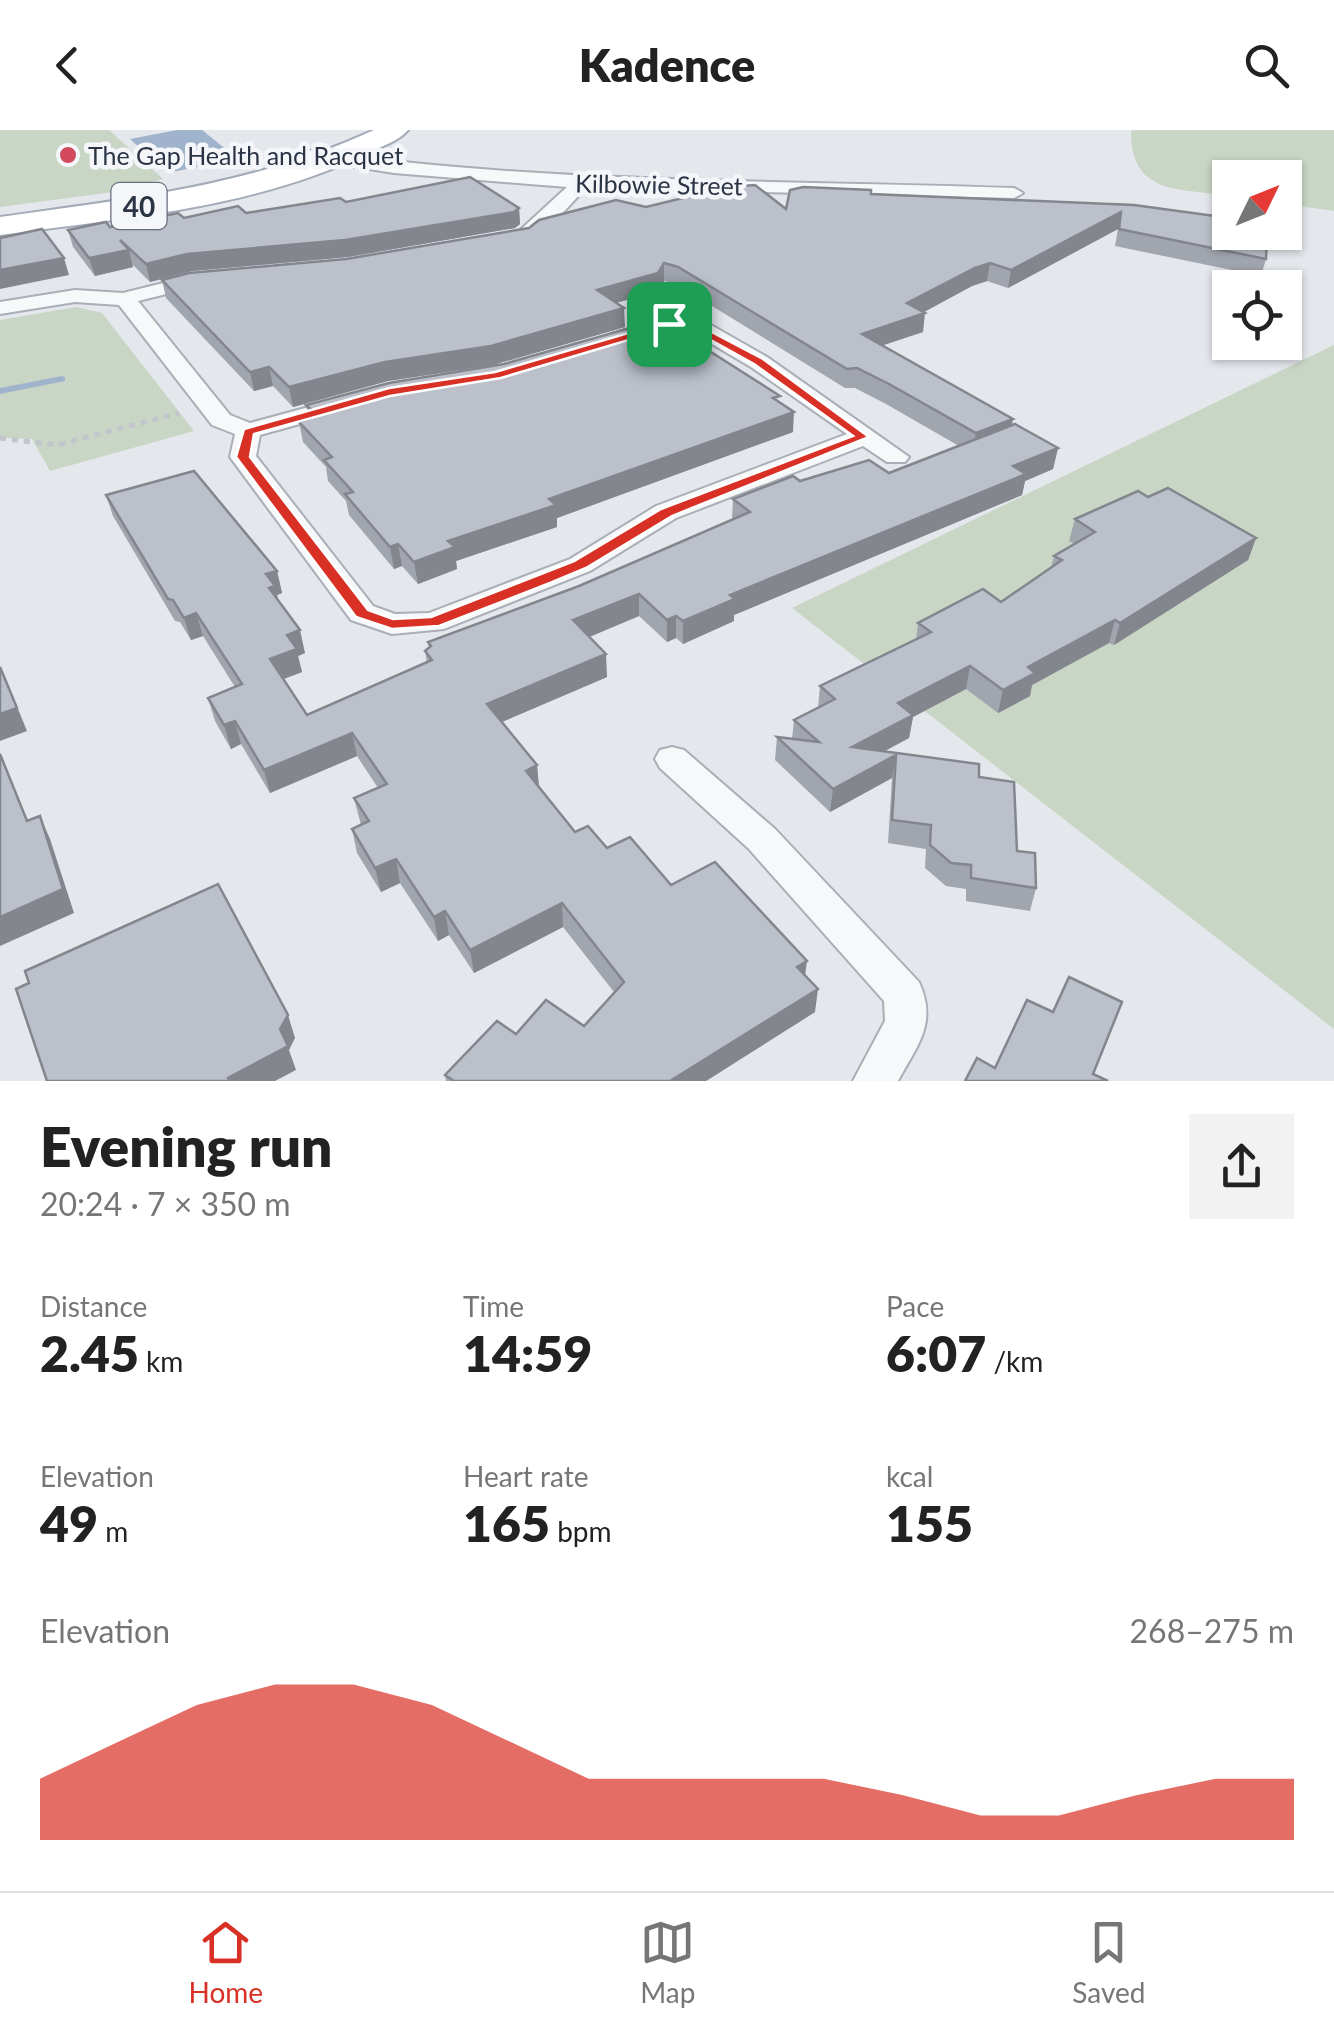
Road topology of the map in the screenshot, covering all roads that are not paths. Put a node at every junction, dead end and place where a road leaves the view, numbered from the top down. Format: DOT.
graph roads {
  1 [pos="367,130"];
  2 [pos="396,130"];
  3 [pos="319,157"];
  4 [pos="440,172"];
  5 [pos="276,177"];
  6 [pos="579,185"];
  7 [pos="1014,193"];
  8 [pos="0,216"];
  9 [pos="0,226"];
  10 [pos="484,244"];
  11 [pos="212,279"];
  12 [pos="125,299"];
  13 [pos="0,308"];
  14 [pos="592,347"];
  15 [pos="371,397"];
  16 [pos="248,432"];
  17 [pos="863,437"];
  18 [pos="896,458"];
  19 [pos="672,759"];
  20 [pos="874,1081"];
  1 -- 3 [label="main road, 40"];
  2 -- 3 [label="main road, 40"];
  3 -- 4 [label="street, Kilbowie Street"];
  3 -- 5 [label="main road, 40"];
  3 -- 8 [label="main road, 40"];
  4 -- 5 [label="street"];
  4 -- 6 [label="street, Kilbowie Street"];
  5 -- 9 [label="main road, 40"];
  6 -- 7 [label="street, Kilbowie Street"];
  6 -- 10 [label="street"];
  11 -- 12 [label="street"];
  12 -- 13 [label="street"];
  12 -- 16 [label="street"];
  14 -- 17 [label="street"];
  15 -- 16 [label="street"];
  16 -- 17 [label="street"];
  17 -- 18 [label="street"];
  19 -- 20 [label="street"];
}
